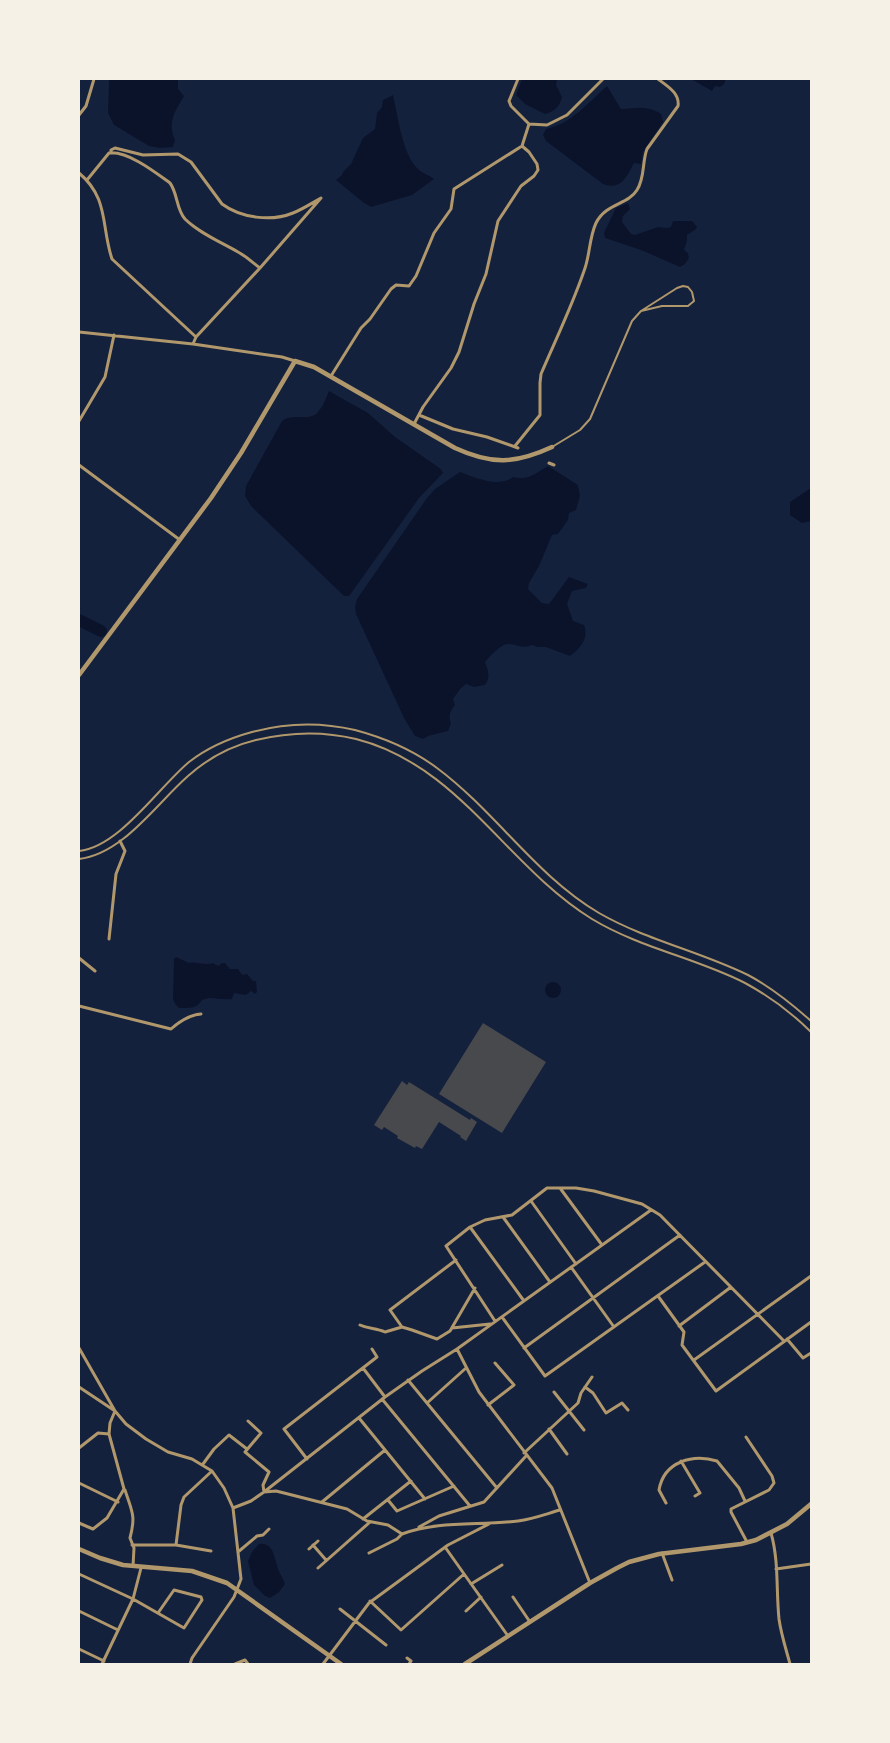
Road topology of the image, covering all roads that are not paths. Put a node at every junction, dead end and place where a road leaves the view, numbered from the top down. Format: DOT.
graph roads {
  1 [pos="94,79"];
  2 [pos="518,79"];
  3 [pos="604,79"];
  4 [pos="658,79"];
  5 [pos="79,115"];
  6 [pos="529,124"];
  7 [pos="522,146"];
  8 [pos="111,153"];
  9 [pos="79,173"];
  10 [pos="87,180"];
  11 [pos="260,268"];
  12 [pos="641,311"];
  13 [pos="79,332"];
  14 [pos="114,335"];
  15 [pos="196,337"];
  16 [pos="193,344"];
  17 [pos="295,361"];
  18 [pos="331,376"];
  19 [pos="420,415"];
  20 [pos="79,421"];
  21 [pos="414,424"];
  22 [pos="552,447"];
  23 [pos="549,462"];
  24 [pos="79,465"];
  25 [pos="554,465"];
  26 [pos="180,540"];
  27 [pos="79,675"];
  28 [pos="120,841"];
  29 [pos="79,850"];
  30 [pos="79,859"];
  31 [pos="108,939"];
  32 [pos="79,958"];
  33 [pos="95,971"];
  34 [pos="79,1006"];
  35 [pos="201,1014"];
  36 [pos="811,1021"];
  37 [pos="811,1032"];
  38 [pos="560,1188"];
  39 [pos="531,1201"];
  40 [pos="651,1210"];
  41 [pos="504,1217"];
  42 [pos="470,1227"];
  43 [pos="680,1235"];
  44 [pos="602,1245"];
  45 [pos="456,1260"];
  46 [pos="705,1262"];
  47 [pos="576,1264"];
  48 [pos="571,1267"];
  49 [pos="811,1276"];
  50 [pos="550,1282"];
  51 [pos="731,1287"];
  52 [pos="475,1288"];
  53 [pos="658,1296"];
  54 [pos="593,1298"];
  55 [pos="524,1301"];
  56 [pos="758,1315"];
  57 [pos="502,1317"];
  58 [pos="811,1322"];
  59 [pos="493,1323"];
  60 [pos="360,1325"];
  61 [pos="680,1326"];
  62 [pos="402,1327"];
  63 [pos="614,1327"];
  64 [pos="451,1328"];
  65 [pos="786,1340"];
  66 [pos="79,1348"];
  67 [pos="524,1348"];
  68 [pos="372,1349"];
  69 [pos="457,1349"];
  70 [pos="811,1353"];
  71 [pos="694,1360"];
  72 [pos="495,1363"];
  73 [pos="363,1368"];
  74 [pos="466,1368"];
  75 [pos="592,1377"];
  76 [pos="408,1380"];
  77 [pos="585,1387"];
  78 [pos="79,1388"];
  79 [pos="554,1392"];
  80 [pos="384,1398"];
  81 [pos="427,1403"];
  82 [pos="488,1405"];
  83 [pos="628,1410"];
  84 [pos="115,1411"];
  85 [pos="569,1411"];
  86 [pos="358,1418"];
  87 [pos="248,1420"];
  88 [pos="549,1429"];
  89 [pos="584,1430"];
  90 [pos="109,1434"];
  91 [pos="746,1437"];
  92 [pos="79,1443"];
  93 [pos="83,1445"];
  94 [pos="79,1448"];
  95 [pos="247,1449"];
  96 [pos="385,1450"];
  97 [pos="567,1454"];
  98 [pos="525,1455"];
  99 [pos="307,1459"];
  100 [pos="681,1461"];
  101 [pos="203,1464"];
  102 [pos="212,1471"];
  103 [pos="411,1481"];
  104 [pos="79,1483"];
  105 [pos="454,1486"];
  106 [pos="497,1488"];
  107 [pos="124,1490"];
  108 [pos="264,1492"];
  109 [pos="695,1496"];
  110 [pos="425,1499"];
  111 [pos="388,1500"];
  112 [pos="745,1501"];
  113 [pos="118,1502"];
  114 [pos="321,1502"];
  115 [pos="666,1503"];
  116 [pos="811,1504"];
  117 [pos="470,1506"];
  118 [pos="232,1508"];
  119 [pos="560,1510"];
  120 [pos="363,1519"];
  121 [pos="370,1522"];
  122 [pos="79,1523"];
  123 [pos="492,1523"];
  124 [pos="418,1528"];
  125 [pos="269,1529"];
  126 [pos="771,1533"];
  127 [pos="402,1534"];
  128 [pos="318,1541"];
  129 [pos="747,1542"];
  130 [pos="132,1545"];
  131 [pos="176,1545"];
  132 [pos="313,1545"];
  133 [pos="445,1547"];
  134 [pos="309,1548"];
  135 [pos="79,1549"];
  136 [pos="211,1552"];
  137 [pos="238,1552"];
  138 [pos="369,1553"];
  139 [pos="662,1554"];
  140 [pos="326,1560"];
  141 [pos="811,1564"];
  142 [pos="502,1565"];
  143 [pos="132,1566"];
  144 [pos="141,1568"];
  145 [pos="318,1568"];
  146 [pos="776,1569"];
  147 [pos="79,1574"];
  148 [pos="464,1574"];
  149 [pos="672,1580"];
  150 [pos="590,1583"];
  151 [pos="471,1584"];
  152 [pos="237,1589"];
  153 [pos="481,1597"];
  154 [pos="513,1597"];
  155 [pos="132,1599"];
  156 [pos="370,1601"];
  157 [pos="340,1609"];
  158 [pos="79,1611"];
  159 [pos="466,1611"];
  160 [pos="158,1613"];
  161 [pos="355,1621"];
  162 [pos="530,1622"];
  163 [pos="118,1630"];
  164 [pos="508,1636"];
  165 [pos="386,1645"];
  166 [pos="79,1649"];
  167 [pos="330,1656"];
  168 [pos="407,1658"];
  169 [pos="103,1663"];
  170 [pos="190,1664"];
  171 [pos="235,1664"];
  172 [pos="248,1664"];
  173 [pos="323,1664"];
  174 [pos="341,1664"];
  175 [pos="409,1664"];
  176 [pos="464,1664"];
  177 [pos="790,1664"];
  1 -- 5 [label="street"];
  2 -- 6 [label="street"];
  3 -- 6 [label="street"];
  4 -- 19 [label="street"];
  6 -- 7 [label="street"];
  7 -- 18 [label="street"];
  7 -- 19 [label="street"];
  8 -- 10 [label="street"];
  8 -- 11 [label="street"];
  8 -- 11 [label="street"];
  9 -- 10 [label="street"];
  10 -- 15 [label="street"];
  11 -- 15 [label="street"];
  12 -- 12 [label="lane"];
  12 -- 22 [label="lane"];
  13 -- 14 [label="street"];
  14 -- 16 [label="street"];
  14 -- 20 [label="street"];
  15 -- 16 [label="street"];
  16 -- 17 [label="street"];
  17 -- 18 [label="street"];
  17 -- 26 [label="street"];
  18 -- 21 [label="street"];
  19 -- 21 [label="street"];
  21 -- 22 [label="street"];
  23 -- 25 [label="street"];
  24 -- 26 [label="street"];
  26 -- 27 [label="street"];
  28 -- 30 [label="lane"];
  28 -- 31 [label="street"];
  28 -- 37 [label="lane"];
  29 -- 36 [label="lane"];
  32 -- 33 [label="street"];
  34 -- 35 [label="street"];
  38 -- 39 [label="street"];
  38 -- 40 [label="street"];
  38 -- 44 [label="street"];
  39 -- 41 [label="street"];
  39 -- 47 [label="street"];
  40 -- 43 [label="street"];
  40 -- 44 [label="street"];
  41 -- 42 [label="street"];
  41 -- 50 [label="street"];
  42 -- 45 [label="street"];
  42 -- 55 [label="street"];
  43 -- 46 [label="street"];
  43 -- 54 [label="street"];
  44 -- 47 [label="street"];
  45 -- 52 [label="street"];
  45 -- 62 [label="street"];
  46 -- 51 [label="street"];
  46 -- 53 [label="street"];
  47 -- 48 [label="street"];
  48 -- 50 [label="street"];
  48 -- 54 [label="street"];
  49 -- 56 [label="street"];
  50 -- 55 [label="street"];
  51 -- 56 [label="street"];
  51 -- 61 [label="street"];
  52 -- 59 [label="street"];
  52 -- 64 [label="street"];
  53 -- 61 [label="street"];
  53 -- 63 [label="street"];
  54 -- 63 [label="street"];
  54 -- 67 [label="street"];
  55 -- 57 [label="street"];
  56 -- 65 [label="street"];
  56 -- 71 [label="street"];
  57 -- 59 [label="street"];
  57 -- 67 [label="street"];
  58 -- 65 [label="street"];
  59 -- 64 [label="street"];
  59 -- 69 [label="street"];
  60 -- 62 [label="street"];
  61 -- 71 [label="street"];
  62 -- 64 [label="street"];
  63 -- 67 [label="street"];
  65 -- 70 [label="street"];
  65 -- 71 [label="street"];
  66 -- 84 [label="street"];
  68 -- 73 [label="street"];
  69 -- 74 [label="street"];
  69 -- 76 [label="street"];
  72 -- 82 [label="street"];
  73 -- 80 [label="street"];
  73 -- 99 [label="street"];
  74 -- 81 [label="street"];
  74 -- 82 [label="street"];
  75 -- 77 [label="street"];
  76 -- 80 [label="street"];
  76 -- 81 [label="street"];
  77 -- 83 [label="street"];
  77 -- 85 [label="street"];
  78 -- 84 [label="street"];
  79 -- 85 [label="street"];
  80 -- 86 [label="street"];
  80 -- 105 [label="street"];
  81 -- 106 [label="street"];
  82 -- 98 [label="street"];
  84 -- 90 [label="street"];
  84 -- 101 [label="street"];
  85 -- 88 [label="street"];
  85 -- 89 [label="street"];
  86 -- 96 [label="street"];
  86 -- 99 [label="street"];
  87 -- 95 [label="street"];
  88 -- 97 [label="street"];
  88 -- 98 [label="street"];
  90 -- 93 [label="street"];
  90 -- 107 [label="street"];
  91 -- 112 [label="street"];
  92 -- 93 [label="street"];
  93 -- 94 [label="street"];
  95 -- 101 [label="street"];
  95 -- 108 [label="street"];
  96 -- 103 [label="street"];
  96 -- 114 [label="street"];
  98 -- 106 [label="street"];
  98 -- 119 [label="street"];
  99 -- 108 [label="street"];
  100 -- 109 [label="street"];
  100 -- 112 [label="street"];
  100 -- 115 [label="street"];
  101 -- 102 [label="street"];
  102 -- 118 [label="street"];
  102 -- 131 [label="street"];
  103 -- 110 [label="street"];
  103 -- 111 [label="street"];
  104 -- 113 [label="street"];
  105 -- 110 [label="street"];
  105 -- 117 [label="street"];
  106 -- 117 [label="street"];
  107 -- 113 [label="street"];
  107 -- 130 [label="street"];
  108 -- 114 [label="street"];
  108 -- 118 [label="street"];
  110 -- 111 [label="street"];
  111 -- 120 [label="street"];
  112 -- 129 [label="street"];
  113 -- 122 [label="street"];
  114 -- 120 [label="street"];
  116 -- 126 [label="street"];
  117 -- 124 [label="street"];
  118 -- 137 [label="street"];
  119 -- 123 [label="street"];
  119 -- 150 [label="street"];
  120 -- 121 [label="street"];
  121 -- 127 [label="street"];
  121 -- 140 [label="street"];
  123 -- 124 [label="street"];
  123 -- 133 [label="street"];
  124 -- 127 [label="street"];
  125 -- 137 [label="street"];
  126 -- 129 [label="street"];
  126 -- 146 [label="street"];
  127 -- 138 [label="street"];
  128 -- 132 [label="street"];
  129 -- 139 [label="street"];
  130 -- 131 [label="street"];
  130 -- 143 [label="street"];
  131 -- 136 [label="street"];
  132 -- 134 [label="street"];
  132 -- 140 [label="street"];
  133 -- 148 [label="street"];
  133 -- 156 [label="street"];
  135 -- 143 [label="street"];
  137 -- 152 [label="street"];
  139 -- 149 [label="street"];
  139 -- 150 [label="street"];
  140 -- 145 [label="street"];
  141 -- 146 [label="street"];
  142 -- 151 [label="street"];
  143 -- 144 [label="street"];
  144 -- 152 [label="street"];
  144 -- 155 [label="street"];
  146 -- 177 [label="street"];
  147 -- 155 [label="street"];
  148 -- 151 [label="street"];
  148 -- 156 [label="street"];
  150 -- 162 [label="street"];
  151 -- 153 [label="street"];
  152 -- 167 [label="street"];
  152 -- 170 [label="street"];
  153 -- 159 [label="street"];
  153 -- 164 [label="street"];
  154 -- 162 [label="street"];
  155 -- 160 [label="street"];
  155 -- 163 [label="street"];
  156 -- 161 [label="street"];
  157 -- 161 [label="street"];
  158 -- 163 [label="street"];
  160 -- 160 [label="street"];
  161 -- 165 [label="street"];
  161 -- 167 [label="street"];
  162 -- 164 [label="street"];
  163 -- 169 [label="street"];
  164 -- 176 [label="street"];
  166 -- 169 [label="street"];
  167 -- 173 [label="street"];
  167 -- 174 [label="street"];
  168 -- 175 [label="street"];
  171 -- 172 [label="street"];
}
